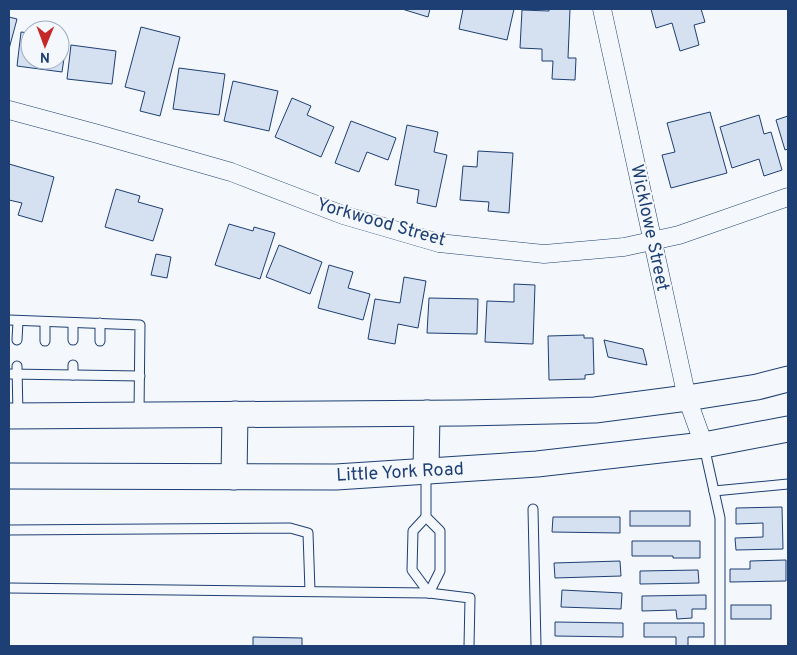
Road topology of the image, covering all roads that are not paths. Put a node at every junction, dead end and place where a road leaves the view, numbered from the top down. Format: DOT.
graph roads {
  1 [pos="602,9"];
  2 [pos="9,110"];
  3 [pos="788,197"];
  4 [pos="652,241"];
  5 [pos="13,320"];
  6 [pos="45,322"];
  7 [pos="73,322"];
  8 [pos="100,323"];
  9 [pos="17,340"];
  10 [pos="73,340"];
  11 [pos="45,341"];
  12 [pos="100,341"];
  13 [pos="73,365"];
  14 [pos="15,372"];
  15 [pos="73,375"];
  16 [pos="140,376"];
  17 [pos="788,378"];
  18 [pos="687,398"];
  19 [pos="427,413"];
  20 [pos="235,414"];
  21 [pos="139,415"];
  22 [pos="13,416"];
  23 [pos="788,429"];
  24 [pos="704,446"];
  25 [pos="426,471"];
  26 [pos="9,476"];
  27 [pos="234,476"];
  28 [pos="788,484"];
  29 [pos="714,491"];
  30 [pos="534,509"];
  31 [pos="426,517"];
  32 [pos="9,530"];
  33 [pos="9,588"];
  34 [pos="310,592"];
  35 [pos="429,592"];
  36 [pos="469,646"];
  37 [pos="536,646"];
  38 [pos="720,646"];
  1 -- 4 [label="street, Wicklowe Street"];
  2 -- 4 [label="street, Yorkwood Street"];
  3 -- 4 [label="street, Yorkwood Street"];
  4 -- 18 [label="street, Wicklowe Street"];
  5 -- 6 [label="lane"];
  5 -- 9 [label="lane"];
  6 -- 7 [label="lane"];
  6 -- 11 [label="lane"];
  7 -- 8 [label="lane"];
  7 -- 10 [label="lane"];
  8 -- 12 [label="lane"];
  8 -- 16 [label="lane"];
  13 -- 15 [label="lane"];
  14 -- 15 [label="lane"];
  14 -- 22 [label="lane"];
  15 -- 16 [label="lane"];
  16 -- 21 [label="lane"];
  17 -- 18 [label="main road"];
  18 -- 19 [label="main road"];
  18 -- 24 [label="street, Wicklowe Street"];
  19 -- 20 [label="main road"];
  19 -- 25 [label="main road"];
  20 -- 21 [label="main road"];
  20 -- 27 [label="main road"];
  21 -- 22 [label="main road"];
  23 -- 24 [label="main road, Little York Road"];
  24 -- 25 [label="main road, Little York Road"];
  24 -- 29 [label="lane"];
  25 -- 27 [label="main road, Little York Road"];
  25 -- 31 [label="lane"];
  26 -- 27 [label="main road, Little York Road"];
  28 -- 29 [label="lane"];
  29 -- 38 [label="lane"];
  30 -- 37 [label="lane"];
  31 -- 35 [label="lane"];
  31 -- 35 [label="lane"];
  32 -- 34 [label="lane"];
  33 -- 34 [label="lane"];
  34 -- 35 [label="lane"];
  35 -- 36 [label="lane"];
}
